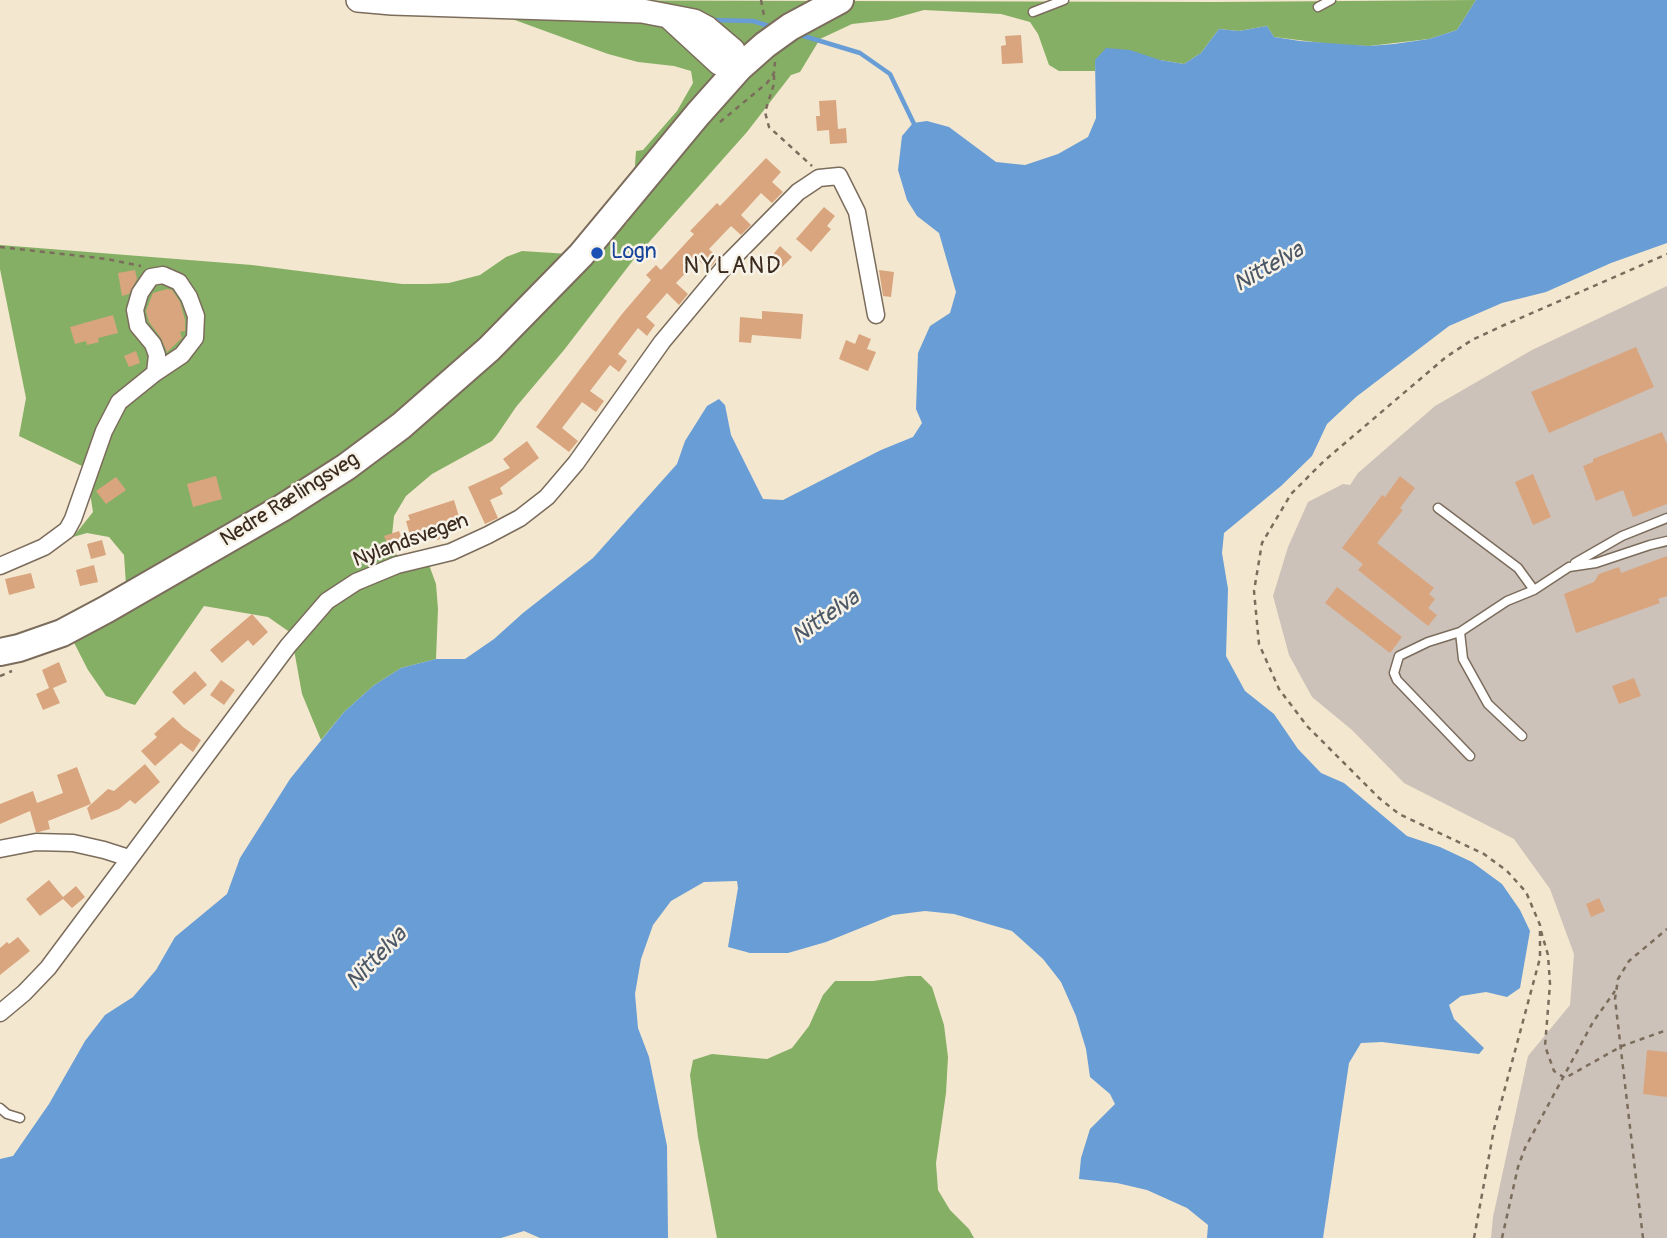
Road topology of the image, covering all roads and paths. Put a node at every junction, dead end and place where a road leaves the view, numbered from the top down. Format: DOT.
graph roads {
  1 [pos="358,0"];
  2 [pos="761,0"];
  3 [pos="825,0"];
  4 [pos="840,0"];
  5 [pos="1064,0"];
  6 [pos="1331,0"];
  7 [pos="1318,7"];
  8 [pos="1033,12"];
  9 [pos="764,16"];
  10 [pos="730,60"];
  11 [pos="774,73"];
  12 [pos="819,178"];
  13 [pos="0,247"];
  14 [pos="1667,254"];
  15 [pos="163,275"];
  16 [pos="876,315"];
  17 [pos="155,373"];
  18 [pos="1438,508"];
  19 [pos="1667,518"];
  20 [pos="1667,541"];
  21 [pos="0,566"];
  22 [pos="1570,566"];
  23 [pos="1534,590"];
  24 [pos="1460,632"];
  25 [pos="0,652"];
  26 [pos="1522,736"];
  27 [pos="1470,756"];
  28 [pos="0,849"];
  29 [pos="129,858"];
  30 [pos="1539,925"];
  31 [pos="1667,929"];
  32 [pos="1616,988"];
  33 [pos="0,1013"];
  34 [pos="1667,1030"];
  35 [pos="1622,1046"];
  36 [pos="1565,1078"];
  37 [pos="0,1108"];
  38 [pos="20,1118"];
  39 [pos="1474,1238"];
  40 [pos="1502,1238"];
  41 [pos="1643,1238"];
  1 -- 10 [label="main road"];
  2 -- 9 [label="path"];
  3 -- 10 [label="main road, Nedre Rælingsveg"];
  4 -- 10 [label="main road, Nedre Rælingsveg"];
  5 -- 8 [label="lane"];
  6 -- 7 [label="lane"];
  10 -- 25 [label="main road, Nedre Rælingsveg"];
  11 -- 12 [label="path"];
  12 -- 16 [label="street"];
  12 -- 29 [label="street, Nylandsvegen"];
  13 -- 15 [label="path"];
  14 -- 30 [label="path"];
  15 -- 17 [label="street"];
  15 -- 17 [label="street"];
  17 -- 21 [label="street"];
  18 -- 23 [label="lane"];
  19 -- 22 [label="lane"];
  20 -- 22 [label="lane"];
  22 -- 23 [label="lane"];
  23 -- 24 [label="lane"];
  24 -- 26 [label="lane"];
  24 -- 27 [label="lane"];
  28 -- 29 [label="street"];
  29 -- 33 [label="street, Nylandsvegen"];
  30 -- 36 [label="path"];
  30 -- 39 [label="path"];
  31 -- 32 [label="path"];
  32 -- 35 [label="path"];
  32 -- 36 [label="path"];
  34 -- 35 [label="path"];
  35 -- 36 [label="path"];
  35 -- 41 [label="path"];
  36 -- 40 [label="path"];
  37 -- 38 [label="lane"];
}
